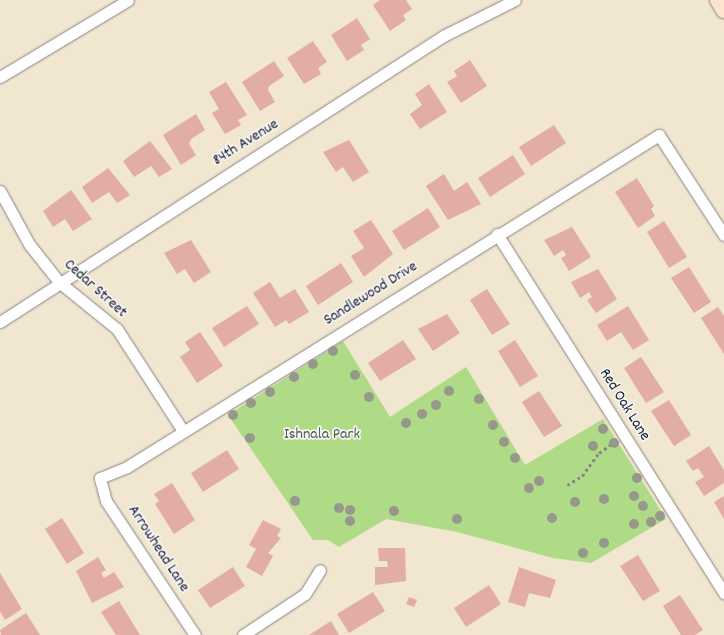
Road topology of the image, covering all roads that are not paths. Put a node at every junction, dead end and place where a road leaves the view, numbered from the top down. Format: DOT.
graph roads {
  1 [pos="128,0"];
  2 [pos="516,0"];
  3 [pos="718,0"];
  4 [pos="724,10"];
  5 [pos="0,77"];
  6 [pos="0,191"];
  7 [pos="496,234"];
  8 [pos="724,235"];
  9 [pos="59,282"];
  10 [pos="0,322"];
  11 [pos="183,431"];
  12 [pos="100,478"];
  13 [pos="320,570"];
  14 [pos="724,593"];
  15 [pos="195,635"];
  16 [pos="243,635"];
  1 -- 5 [label="street"];
  2 -- 9 [label="street, 84th Avenue"];
  3 -- 4 [label="street"];
  6 -- 9 [label="street, Cedar Street"];
  7 -- 8 [label="street, Sandlewood Drive"];
  7 -- 11 [label="street, Sandlewood Drive"];
  7 -- 14 [label="street, Red Oak Lane"];
  9 -- 10 [label="street, 84th Avenue"];
  9 -- 11 [label="street, Cedar Street"];
  11 -- 12 [label="street, Sandlewood Drive"];
  12 -- 15 [label="street, Arrowhead Lane"];
  13 -- 16 [label="street"];
}
